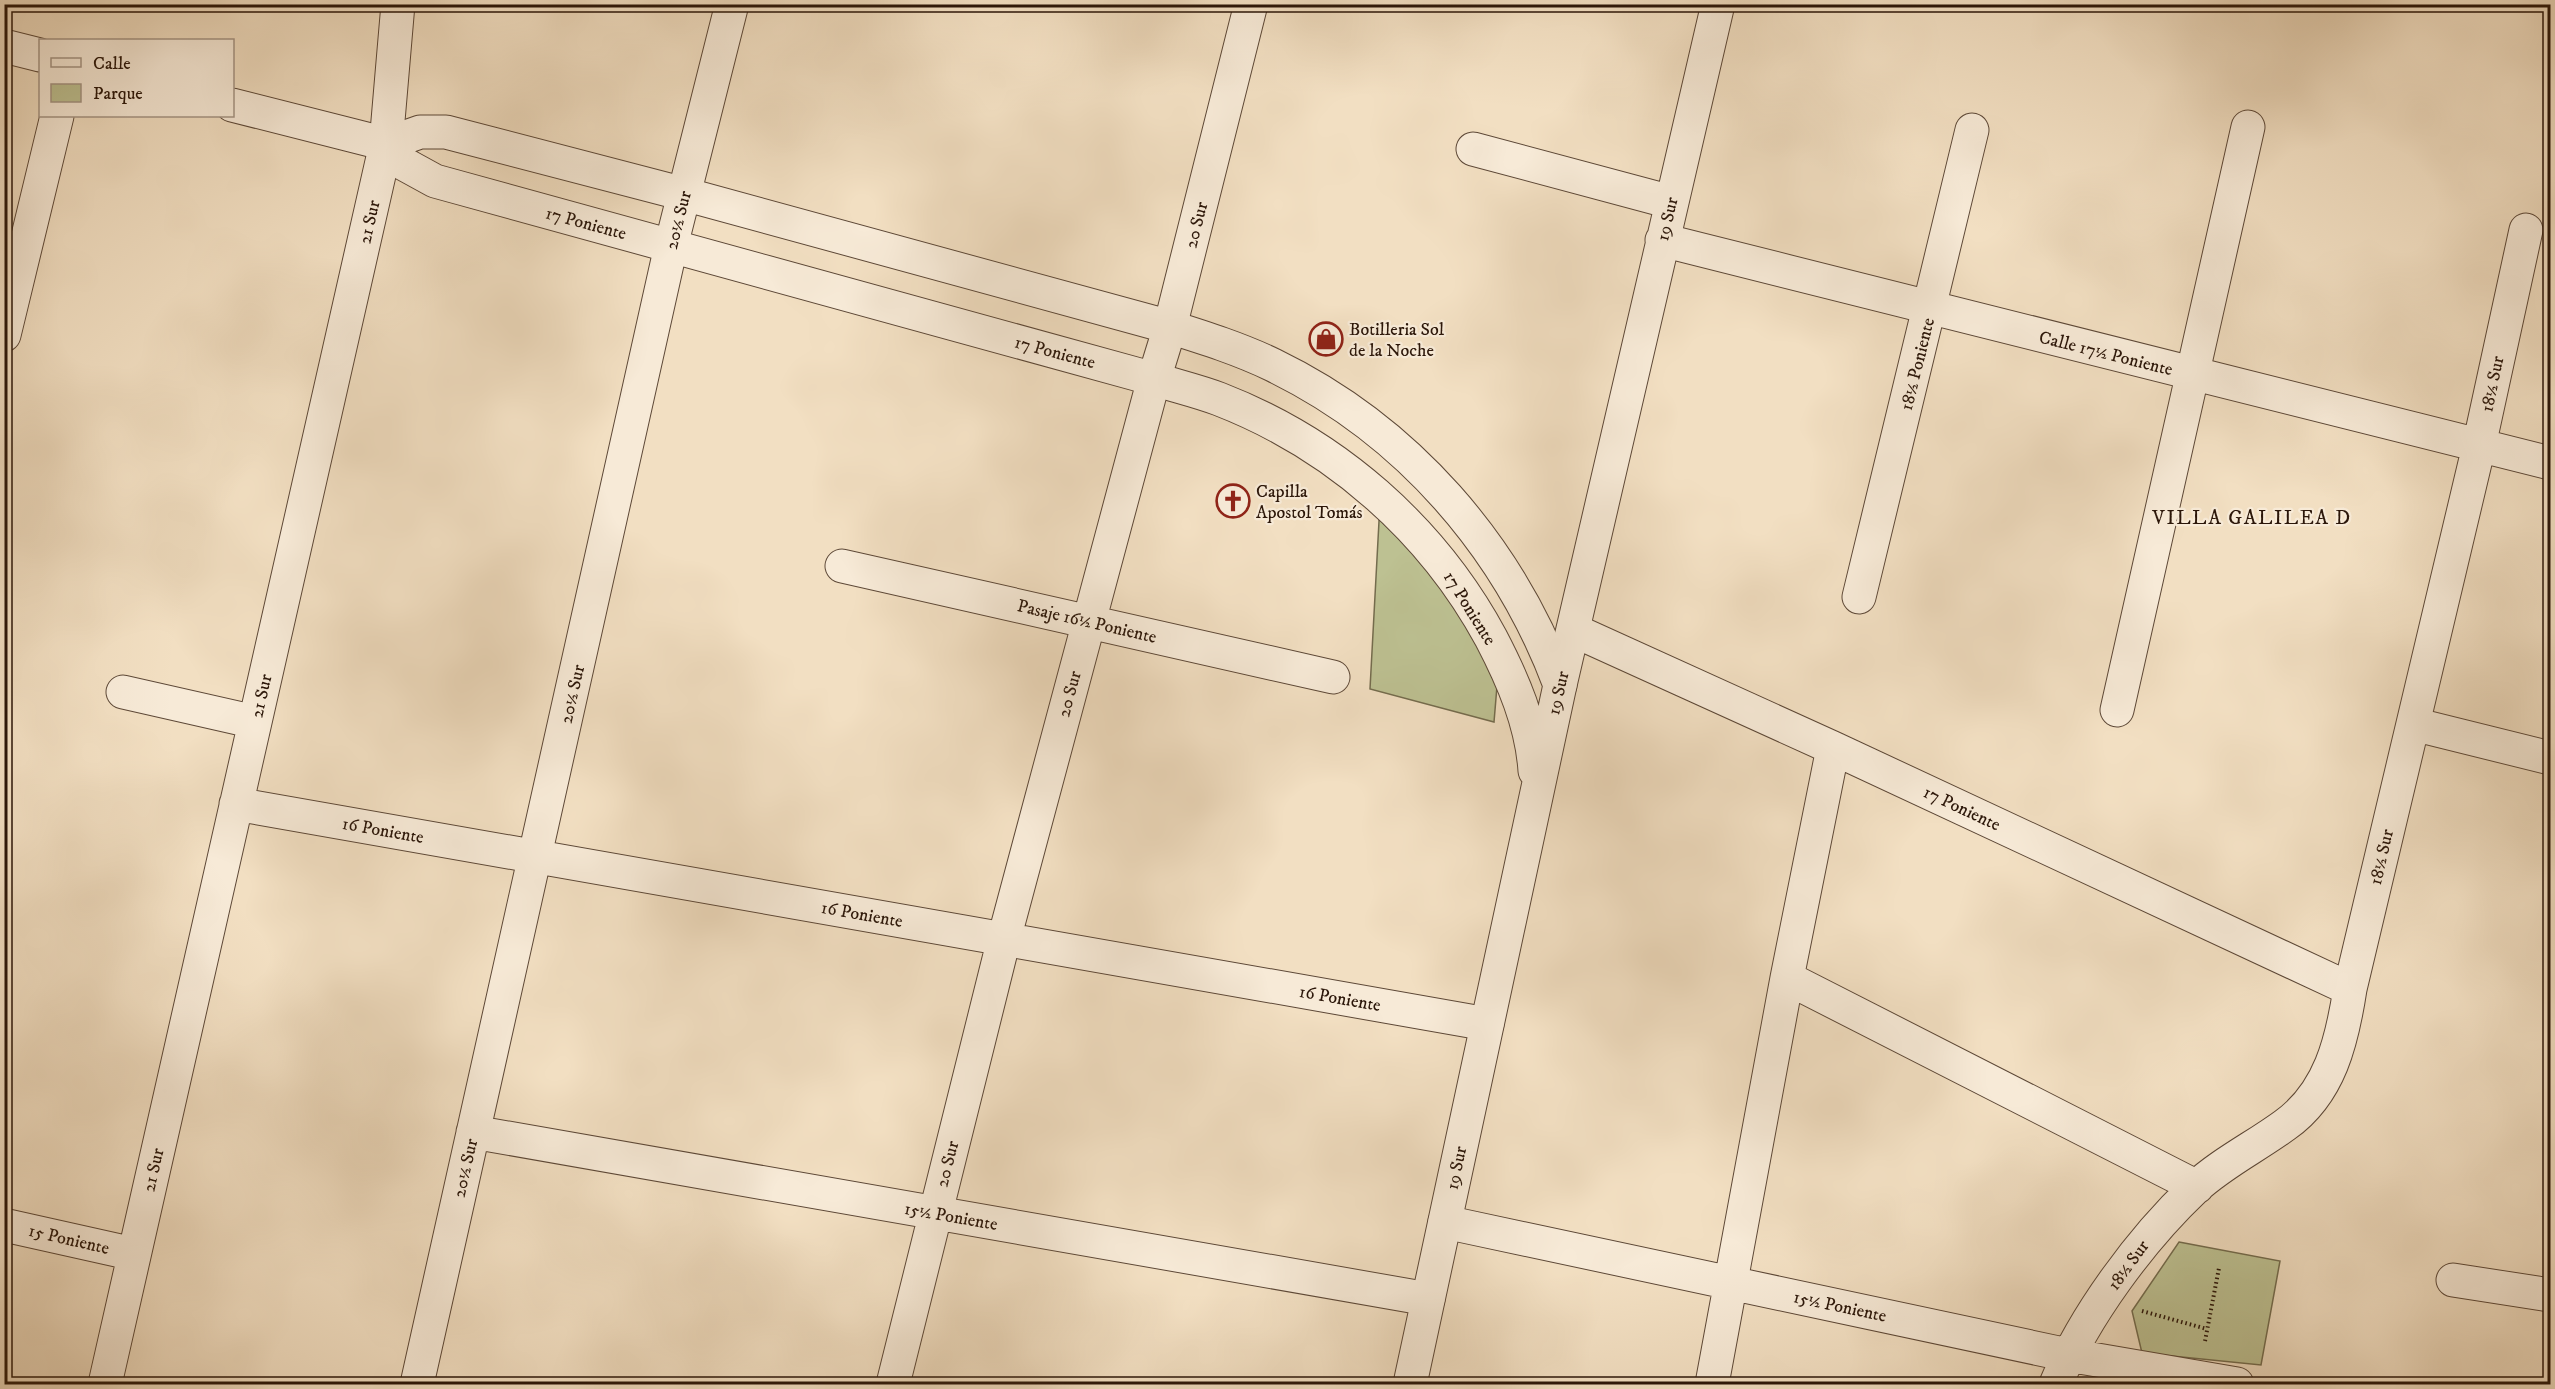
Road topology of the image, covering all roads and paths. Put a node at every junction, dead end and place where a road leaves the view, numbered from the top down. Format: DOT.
graph roads {
  1 [pos="398,4"];
  2 [pos="732,4"];
  3 [pos="1251,4"];
  4 [pos="1718,4"];
  5 [pos="4,45"];
  6 [pos="39,55"];
  7 [pos="234,106"];
  8 [pos="57,117"];
  9 [pos="2248,128"];
  10 [pos="1972,130"];
  11 [pos="386,144"];
  12 [pos="1473,148"];
  13 [pos="684,194"];
  14 [pos="1671,202"];
  15 [pos="2526,230"];
  16 [pos="1662,240"];
  17 [pos="671,246"];
  18 [pos="1930,309"];
  19 [pos="1170,327"];
  20 [pos="4,334"];
  21 [pos="2194,375"];
  22 [pos="1154,379"];
  23 [pos="2479,447"];
  24 [pos="2550,463"];
  25 [pos="842,566"];
  26 [pos="1859,597"];
  27 [pos="1088,621"];
  28 [pos="1573,630"];
  29 [pos="1333,677"];
  30 [pos="1560,685"];
  31 [pos="123,692"];
  32 [pos="2117,710"];
  33 [pos="255,722"];
  34 [pos="2413,724"];
  35 [pos="1833,748"];
  36 [pos="2550,758"];
  37 [pos="1536,794"];
  38 [pos="236,804"];
  39 [pos="535,856"];
  40 [pos="1004,939"];
  41 [pos="1787,978"];
  42 [pos="2350,989"];
  43 [pos="1487,1024"];
  44 [pos="473,1132"];
  45 [pos="2197,1186"];
  46 [pos="935,1213"];
  47 [pos="1445,1222"];
  48 [pos="4,1225"];
  49 [pos="134,1254"];
  50 [pos="2219,1268"];
  51 [pos="2453,1280"];
  52 [pos="1730,1282"];
  53 [pos="2550,1295"];
  54 [pos="1428,1299"];
  55 [pos="2103,1300"];
  56 [pos="2207,1329"];
  57 [pos="2068,1355"];
  58 [pos="2198,1378"];
  59 [pos="105,1384"];
  60 [pos="417,1384"];
  61 [pos="893,1384"];
  62 [pos="1410,1384"];
  63 [pos="1712,1384"];
  64 [pos="2056,1384"];
  65 [pos="2237,1384"];
  1 -- 11 [label="street, 21 Sur"];
  2 -- 13 [label="street, 20½ Sur"];
  3 -- 19 [label="street, 20 Sur"];
  4 -- 14 [label="street, 19 Sur"];
  5 -- 6 [label="street"];
  7 -- 11 [label="street"];
  8 -- 20 [label="street"];
  9 -- 21 [label="street"];
  10 -- 18 [label="street, 18½ Poniente"];
  11 -- 13 [label="street"];
  11 -- 17 [label="street, 17 Poniente"];
  11 -- 33 [label="street, 21 Sur"];
  12 -- 14 [label="street"];
  13 -- 17 [label="street, 20½ Sur"];
  13 -- 19 [label="street"];
  14 -- 16 [label="street, 19 Sur"];
  15 -- 23 [label="street, 18½ Sur"];
  16 -- 18 [label="street, Calle 17½ Poniente"];
  16 -- 28 [label="street, 19 Sur"];
  17 -- 22 [label="street, 17 Poniente"];
  17 -- 39 [label="street, 20½ Sur"];
  18 -- 21 [label="street, Calle 17½ Poniente"];
  18 -- 26 [label="street, 18½ Poniente"];
  19 -- 22 [label="street, 20 Sur"];
  19 -- 30 [label="street"];
  21 -- 23 [label="street, Calle 17½ Poniente"];
  21 -- 32 [label="street"];
  22 -- 27 [label="street, 20 Sur"];
  22 -- 37 [label="street, 17 Poniente"];
  23 -- 24 [label="street, Calle 17½ Poniente"];
  23 -- 34 [label="street, 18½ Sur"];
  25 -- 27 [label="street, Pasaje 16½ Poniente"];
  27 -- 29 [label="street, Pasaje 16½ Poniente"];
  27 -- 40 [label="street, 20 Sur"];
  28 -- 30 [label="street, 19 Sur"];
  28 -- 35 [label="street, 17 Poniente"];
  30 -- 37 [label="street, 19 Sur"];
  31 -- 33 [label="street"];
  33 -- 38 [label="street, 21 Sur"];
  34 -- 36 [label="street"];
  34 -- 42 [label="street, 18½ Sur"];
  35 -- 41 [label="street"];
  35 -- 42 [label="street, 17 Poniente"];
  37 -- 43 [label="street, 19 Sur"];
  38 -- 39 [label="street, 16 Poniente"];
  38 -- 49 [label="street, 21 Sur"];
  39 -- 40 [label="street, 16 Poniente"];
  39 -- 44 [label="street, 20½ Sur"];
  40 -- 43 [label="street, 16 Poniente"];
  40 -- 46 [label="street, 20 Sur"];
  41 -- 45 [label="street"];
  41 -- 52 [label="street"];
  42 -- 45 [label="street, 18½ Sur"];
  43 -- 47 [label="street, 19 Sur"];
  44 -- 46 [label="street, 15½ Poniente"];
  44 -- 60 [label="street, 20½ Sur"];
  45 -- 55 [label="street, 18½ Sur"];
  46 -- 54 [label="street, 15½ Poniente"];
  46 -- 61 [label="street, 20 Sur"];
  47 -- 52 [label="street, 15½ Poniente"];
  47 -- 54 [label="street, 19 Sur"];
  48 -- 49 [label="street, 15 Poniente"];
  49 -- 59 [label="street, 21 Sur"];
  50 -- 56 [label="path"];
  51 -- 53 [label="street"];
  52 -- 57 [label="street, 15½ Poniente"];
  52 -- 63 [label="street"];
  54 -- 62 [label="street, 19 Sur"];
  55 -- 56 [label="path"];
  55 -- 57 [label="street, 18½ Sur"];
  56 -- 58 [label="path"];
  57 -- 58 [label="street, 15½ Poniente"];
  57 -- 64 [label="street, 18½ Sur"];
  58 -- 65 [label="street, 15½ Poniente"];
}
